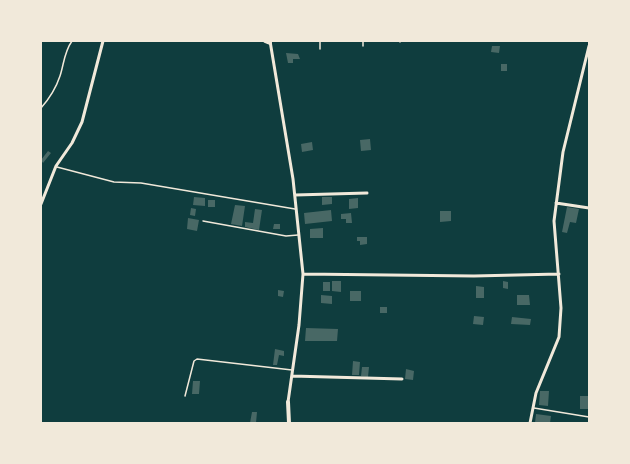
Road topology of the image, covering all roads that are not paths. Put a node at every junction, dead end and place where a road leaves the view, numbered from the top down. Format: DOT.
graph roads {
  1 [pos="72,41"];
  2 [pos="103,41"];
  3 [pos="265,41"];
  4 [pos="320,41"];
  5 [pos="363,41"];
  6 [pos="270,42"];
  7 [pos="363,46"];
  8 [pos="589,46"];
  9 [pos="320,49"];
  10 [pos="41,108"];
  11 [pos="56,166"];
  12 [pos="367,193"];
  13 [pos="295,195"];
  14 [pos="556,203"];
  15 [pos="41,204"];
  16 [pos="589,208"];
  17 [pos="297,209"];
  18 [pos="203,221"];
  19 [pos="300,235"];
  20 [pos="303,274"];
  21 [pos="559,274"];
  22 [pos="292,370"];
  23 [pos="292,376"];
  24 [pos="402,379"];
  25 [pos="185,396"];
  26 [pos="288,402"];
  27 [pos="532,408"];
  28 [pos="589,417"];
  29 [pos="289,423"];
  30 [pos="530,423"];
  1 -- 10 [label="lane"];
  2 -- 11 [label="street"];
  3 -- 6 [label="street"];
  4 -- 9 [label="lane"];
  5 -- 7 [label="lane"];
  6 -- 13 [label="street"];
  8 -- 14 [label="street"];
  11 -- 15 [label="street"];
  11 -- 17 [label="lane"];
  12 -- 13 [label="street"];
  13 -- 17 [label="street"];
  14 -- 16 [label="street"];
  14 -- 21 [label="street"];
  17 -- 19 [label="street"];
  18 -- 19 [label="lane"];
  19 -- 20 [label="street"];
  20 -- 21 [label="street"];
  20 -- 22 [label="street"];
  21 -- 27 [label="street"];
  22 -- 23 [label="street"];
  22 -- 25 [label="lane"];
  23 -- 24 [label="street"];
  23 -- 26 [label="street"];
  26 -- 29 [label="street"];
  27 -- 28 [label="lane"];
  27 -- 30 [label="street"];
}
